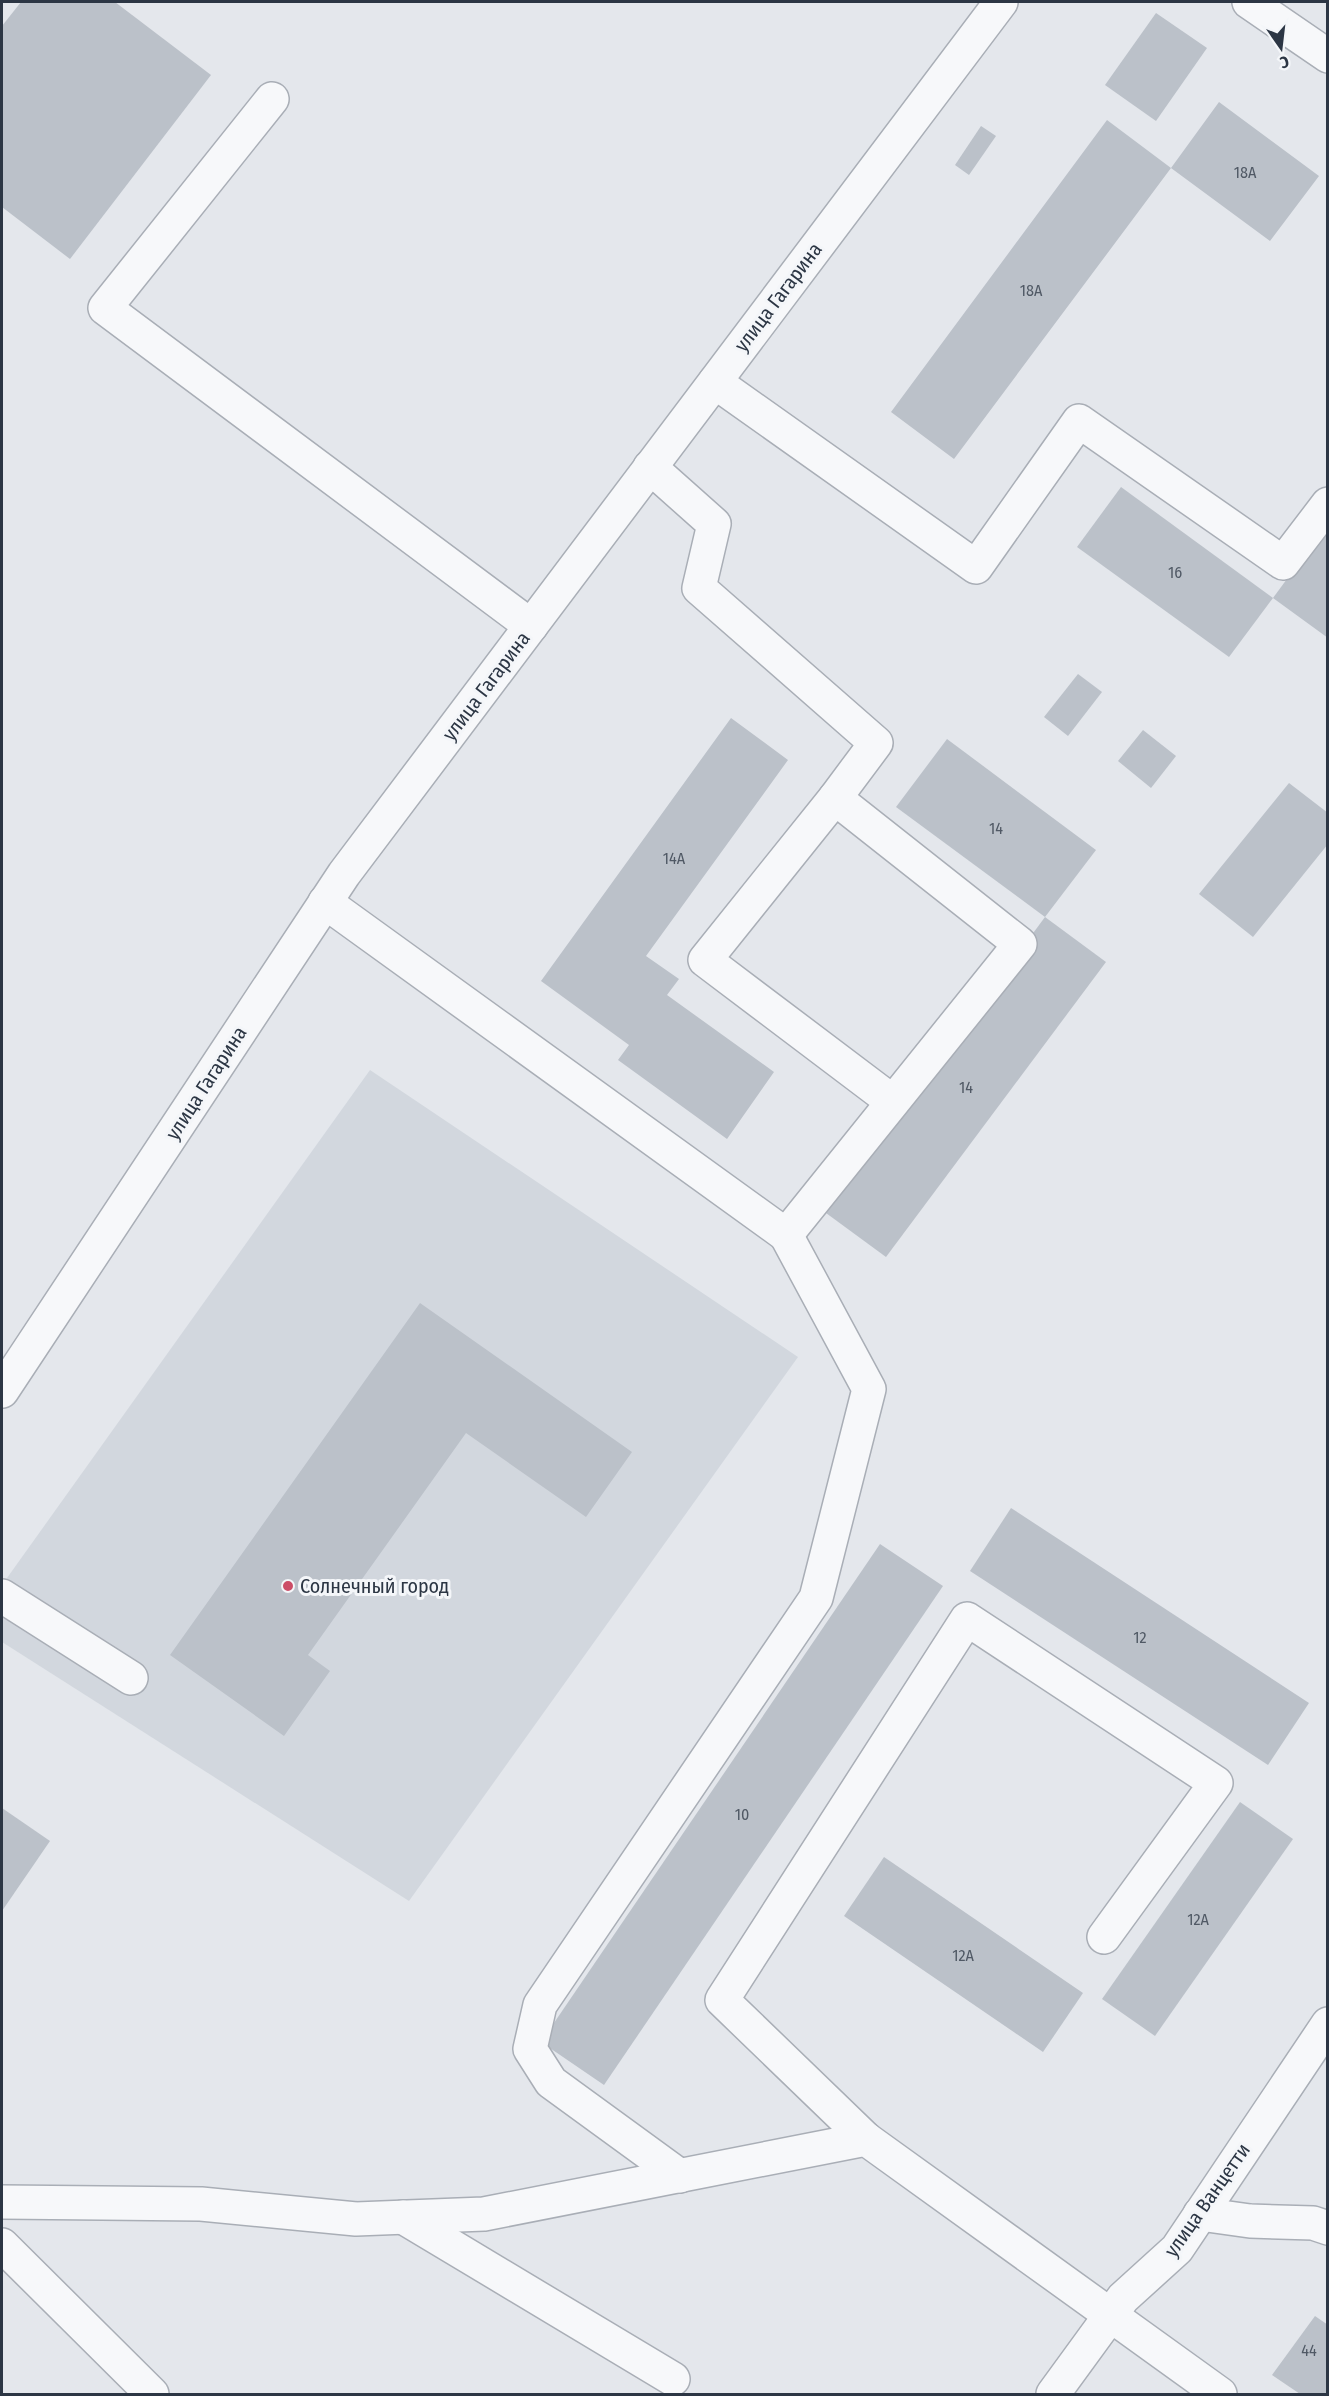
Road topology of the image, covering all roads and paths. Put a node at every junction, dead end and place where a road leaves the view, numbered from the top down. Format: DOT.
graph roads {
  1 [pos="1000,2"];
  2 [pos="1249,2"];
  3 [pos="1328,56"];
  4 [pos="272,99"];
  5 [pos="715,382"];
  6 [pos="650,467"];
  7 [pos="1328,504"];
  8 [pos="531,626"];
  9 [pos="835,798"];
  10 [pos="325,902"];
  11 [pos="892,1102"];
  12 [pos="786,1235"];
  13 [pos="2,1391"];
  14 [pos="2,1596"];
  15 [pos="131,1678"];
  16 [pos="1104,1936"];
  17 [pos="1328,2024"];
  18 [pos="866,2139"];
  19 [pos="680,2176"];
  20 [pos="2,2202"];
  21 [pos="1200,2214"];
  22 [pos="403,2217"];
  23 [pos="1328,2229"];
  24 [pos="2,2245"];
  25 [pos="1110,2316"];
  26 [pos="673,2379"];
  27 [pos="152,2394"];
  28 [pos="1053,2394"];
  29 [pos="1220,2394"];
  1 -- 5 [label="street, улица Гагарина"];
  2 -- 3 [label="street"];
  4 -- 8 [label="street"];
  5 -- 6 [label="street, улица Гагарина"];
  5 -- 7 [label="street"];
  6 -- 8 [label="street, улица Гагарина"];
  6 -- 9 [label="street"];
  8 -- 10 [label="street, улица Гагарина"];
  9 -- 11 [label="street"];
  9 -- 11 [label="street"];
  10 -- 12 [label="street"];
  10 -- 13 [label="street, улица Гагарина"];
  11 -- 12 [label="street"];
  12 -- 19 [label="street"];
  14 -- 15 [label="street"];
  16 -- 18 [label="street"];
  17 -- 21 [label="street, улица Ванцетти"];
  18 -- 19 [label="street"];
  18 -- 25 [label="street"];
  19 -- 22 [label="street"];
  20 -- 22 [label="street"];
  21 -- 23 [label="street"];
  21 -- 25 [label="street, улица Ванцетти"];
  22 -- 26 [label="street"];
  24 -- 27 [label="street"];
  25 -- 28 [label="street, улица Ванцетти"];
  25 -- 29 [label="street"];
}
